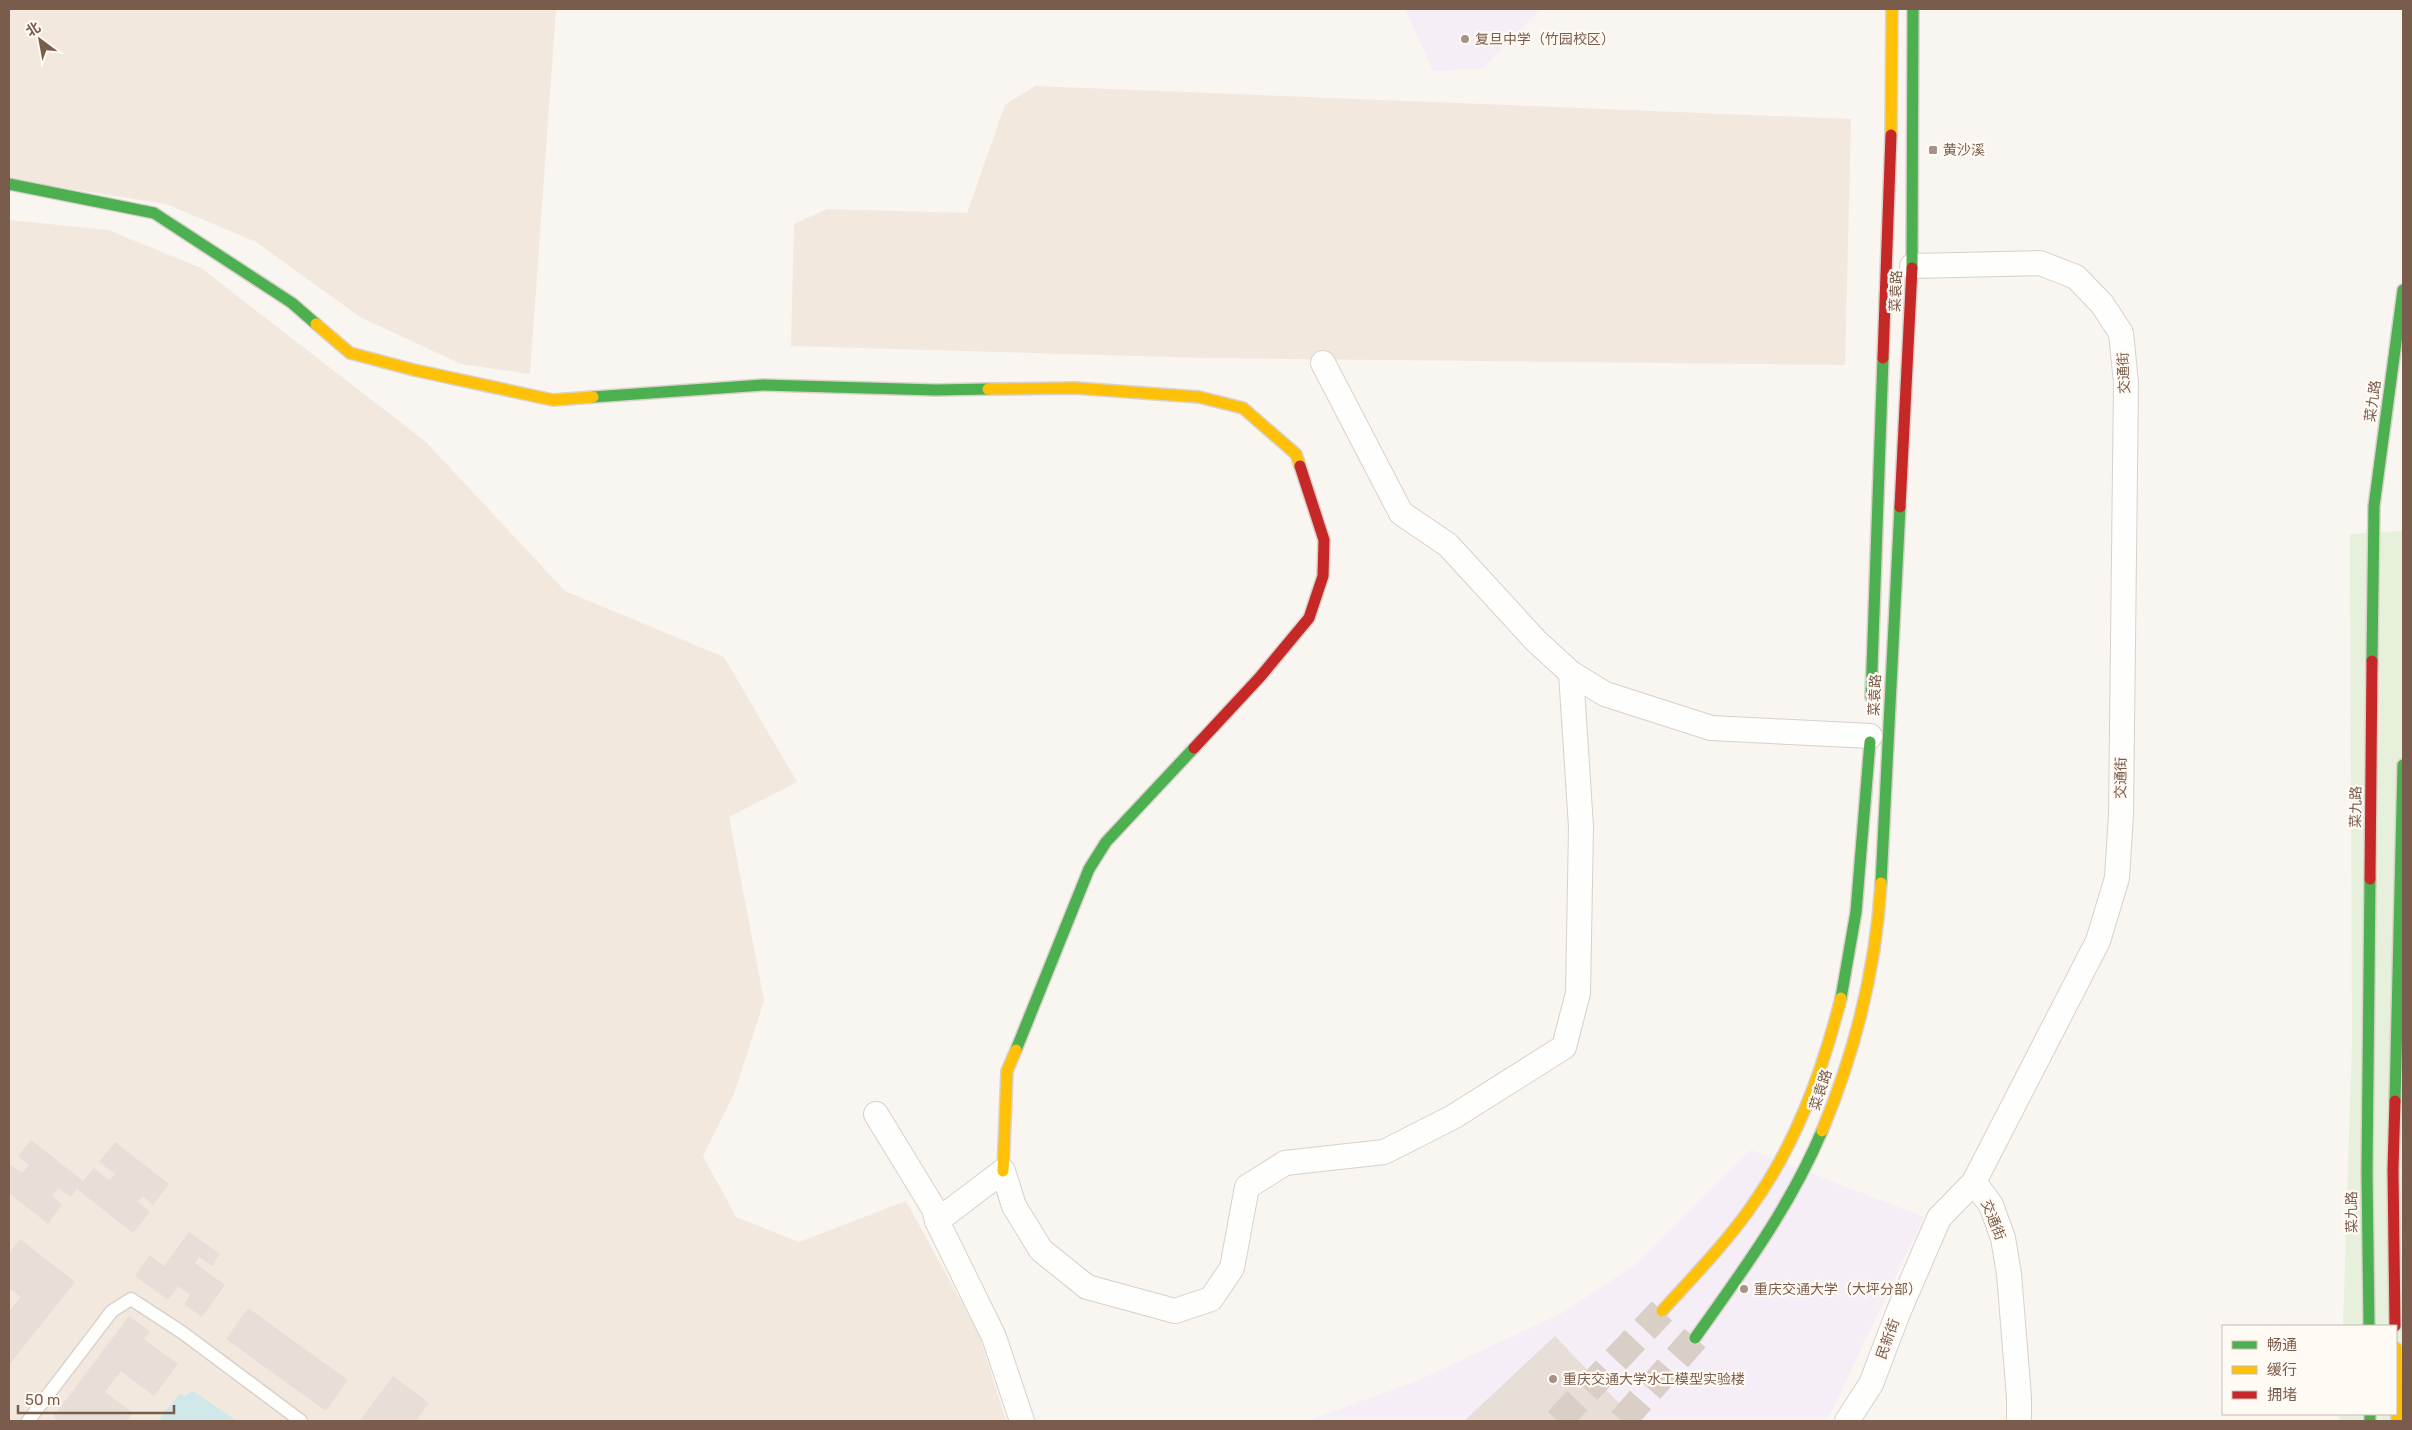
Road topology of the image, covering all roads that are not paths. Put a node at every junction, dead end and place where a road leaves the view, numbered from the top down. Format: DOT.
graph roads {
  1 [pos="1892,9"];
  2 [pos="1913,9"];
  3 [pos="10,185"];
  4 [pos="1912,266"];
  5 [pos="2403,290"];
  6 [pos="1323,363"];
  7 [pos="1571,673"];
  8 [pos="1871,706"];
  9 [pos="1870,731"];
  10 [pos="2403,765"];
  11 [pos="876,1114"];
  12 [pos="1003,1171"];
  13 [pos="1974,1182"];
  14 [pos="937,1221"];
  15 [pos="1662,1310"];
  16 [pos="2369,1325"];
  17 [pos="2395,1325"];
  18 [pos="1694,1338"];
  19 [pos="28,1421"];
  20 [pos="301,1421"];
  21 [pos="1022,1421"];
  22 [pos="1847,1421"];
  23 [pos="2019,1421"];
  1 -- 8 [label="main road, 菜袁路"];
  2 -- 4 [label="main road, 菜袁路"];
  3 -- 12 [label="main road"];
  4 -- 13 [label="street, 交通街"];
  4 -- 18 [label="main road, 菜袁路"];
  5 -- 16 [label="main road, 菜九路"];
  6 -- 7 [label="street"];
  7 -- 9 [label="street"];
  7 -- 12 [label="street"];
  9 -- 15 [label="main road, 菜袁路"];
  10 -- 17 [label="main road"];
  11 -- 14 [label="street"];
  12 -- 14 [label="street"];
  13 -- 22 [label="street, 民新街"];
  13 -- 23 [label="street, 交通街"];
  14 -- 21 [label="street"];
  19 -- 20 [label="lane"];
}
